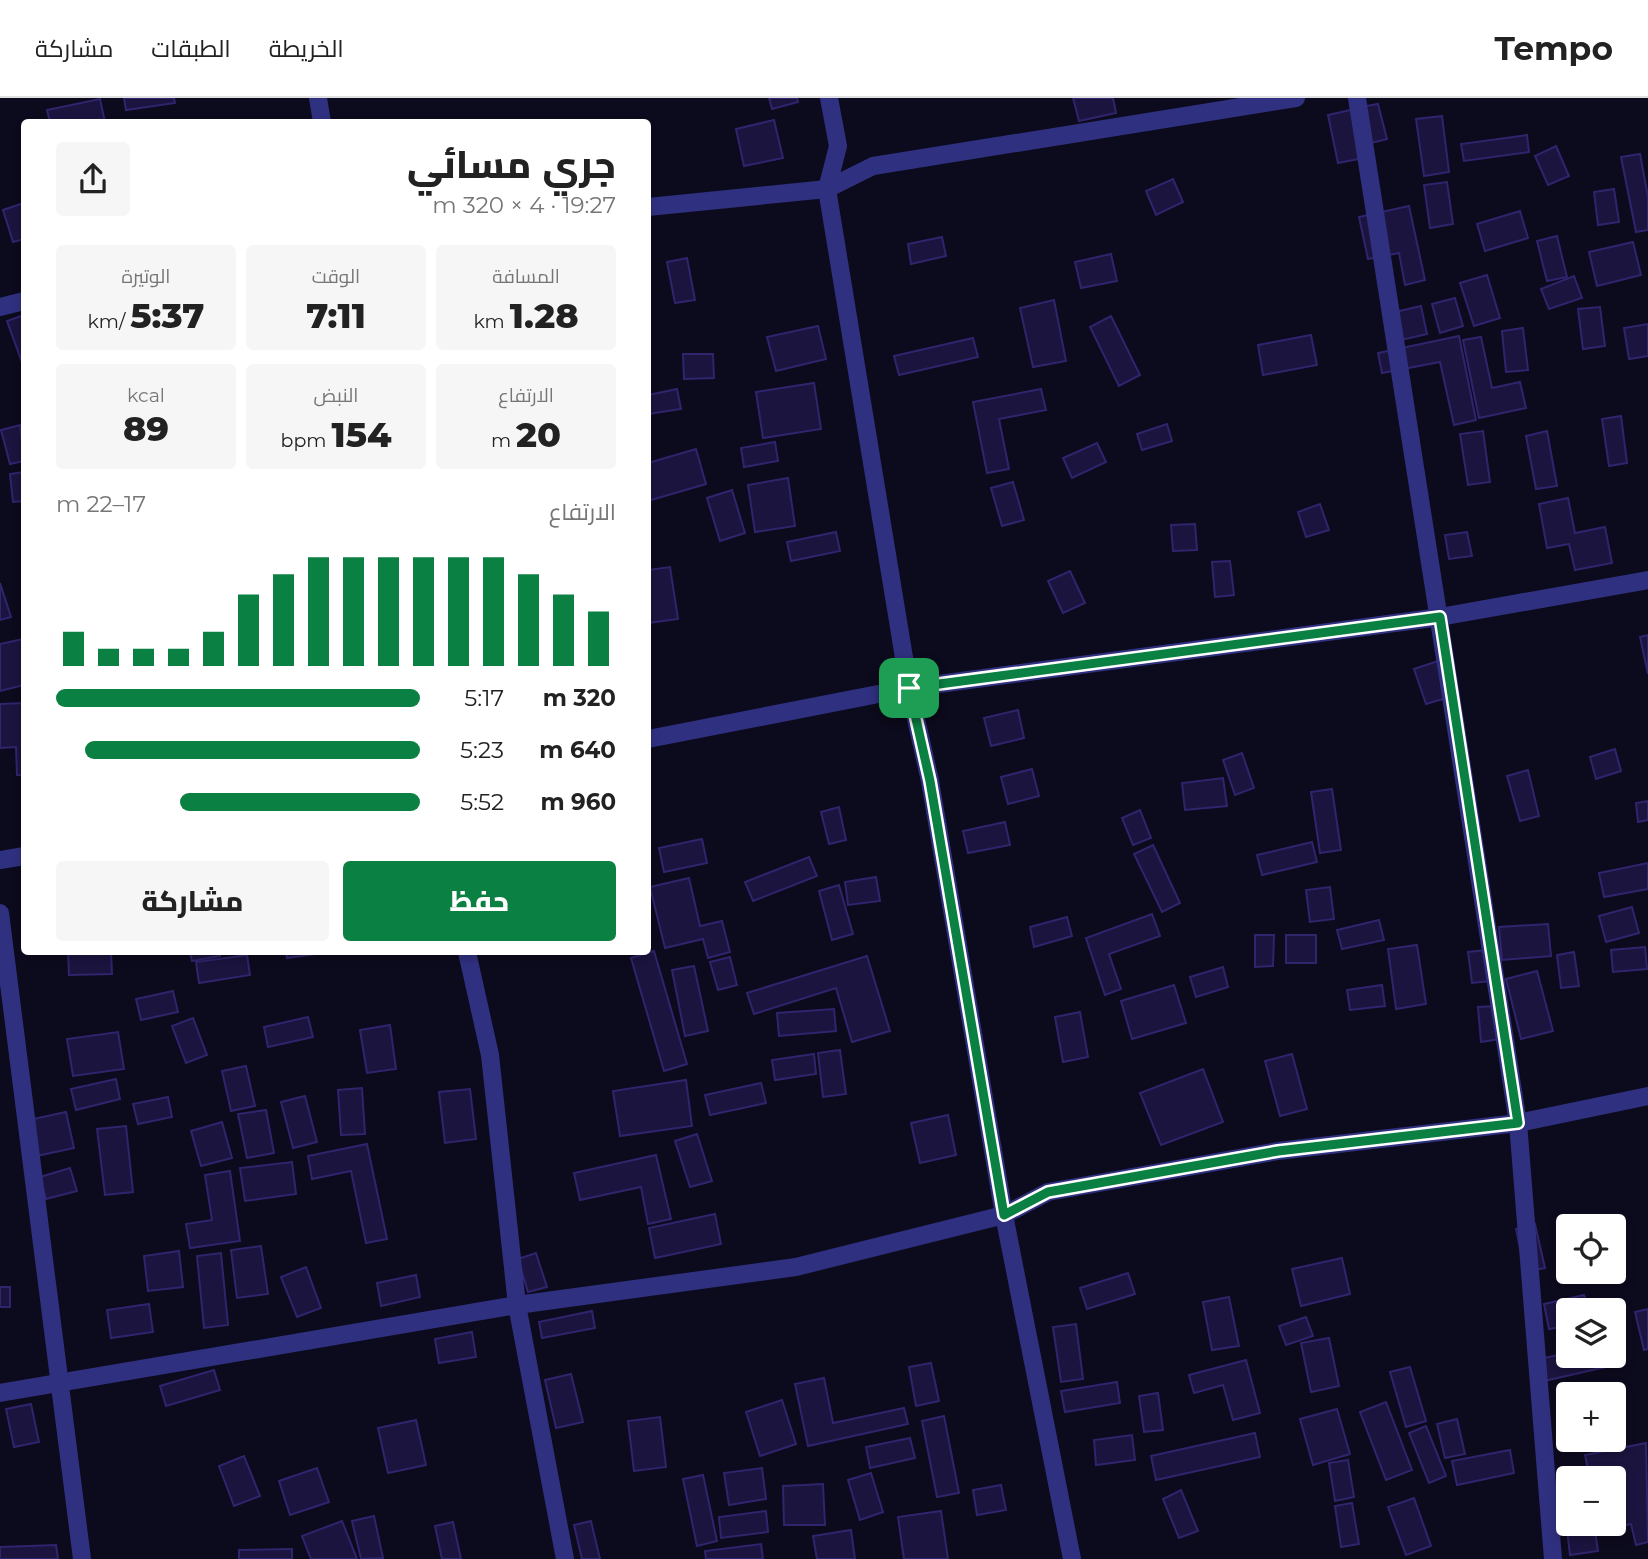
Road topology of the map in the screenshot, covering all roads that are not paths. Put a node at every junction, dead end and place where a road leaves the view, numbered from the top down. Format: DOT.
graph roads {
  1 [pos="318,98"];
  2 [pos="829,98"];
  3 [pos="1296,98"];
  4 [pos="1357,98"];
  5 [pos="322,119"];
  6 [pos="827,189"];
  7 [pos="651,207"];
  8 [pos="21,302"];
  9 [pos="0,307"];
  10 [pos="1648,580"];
  11 [pos="1440,617"];
  12 [pos="909,688"];
  13 [pos="651,738"];
  14 [pos="21,856"];
  15 [pos="0,860"];
  16 [pos="0,914"];
  17 [pos="468,955"];
  18 [pos="1648,1096"];
  19 [pos="1518,1123"];
  20 [pos="1004,1215"];
  21 [pos="517,1305"];
  22 [pos="59,1385"];
  23 [pos="0,1393"];
  24 [pos="82,1559"];
  25 [pos="565,1559"];
  26 [pos="1072,1559"];
  27 [pos="1553,1559"];
  1 -- 5 [label="street"];
  2 -- 6 [label="street"];
  3 -- 6 [label="street"];
  4 -- 11 [label="street"];
  6 -- 7 [label="street"];
  6 -- 12 [label="street"];
  8 -- 9 [label="street"];
  10 -- 11 [label="street"];
  11 -- 12 [label="street"];
  11 -- 19 [label="street"];
  12 -- 13 [label="street"];
  12 -- 20 [label="street"];
  14 -- 15 [label="street"];
  16 -- 22 [label="street"];
  17 -- 21 [label="street"];
  18 -- 19 [label="street"];
  19 -- 20 [label="street"];
  19 -- 27 [label="street"];
  20 -- 21 [label="street"];
  20 -- 26 [label="street"];
  21 -- 22 [label="street"];
  21 -- 25 [label="street"];
  22 -- 23 [label="street"];
  22 -- 24 [label="street"];
}
